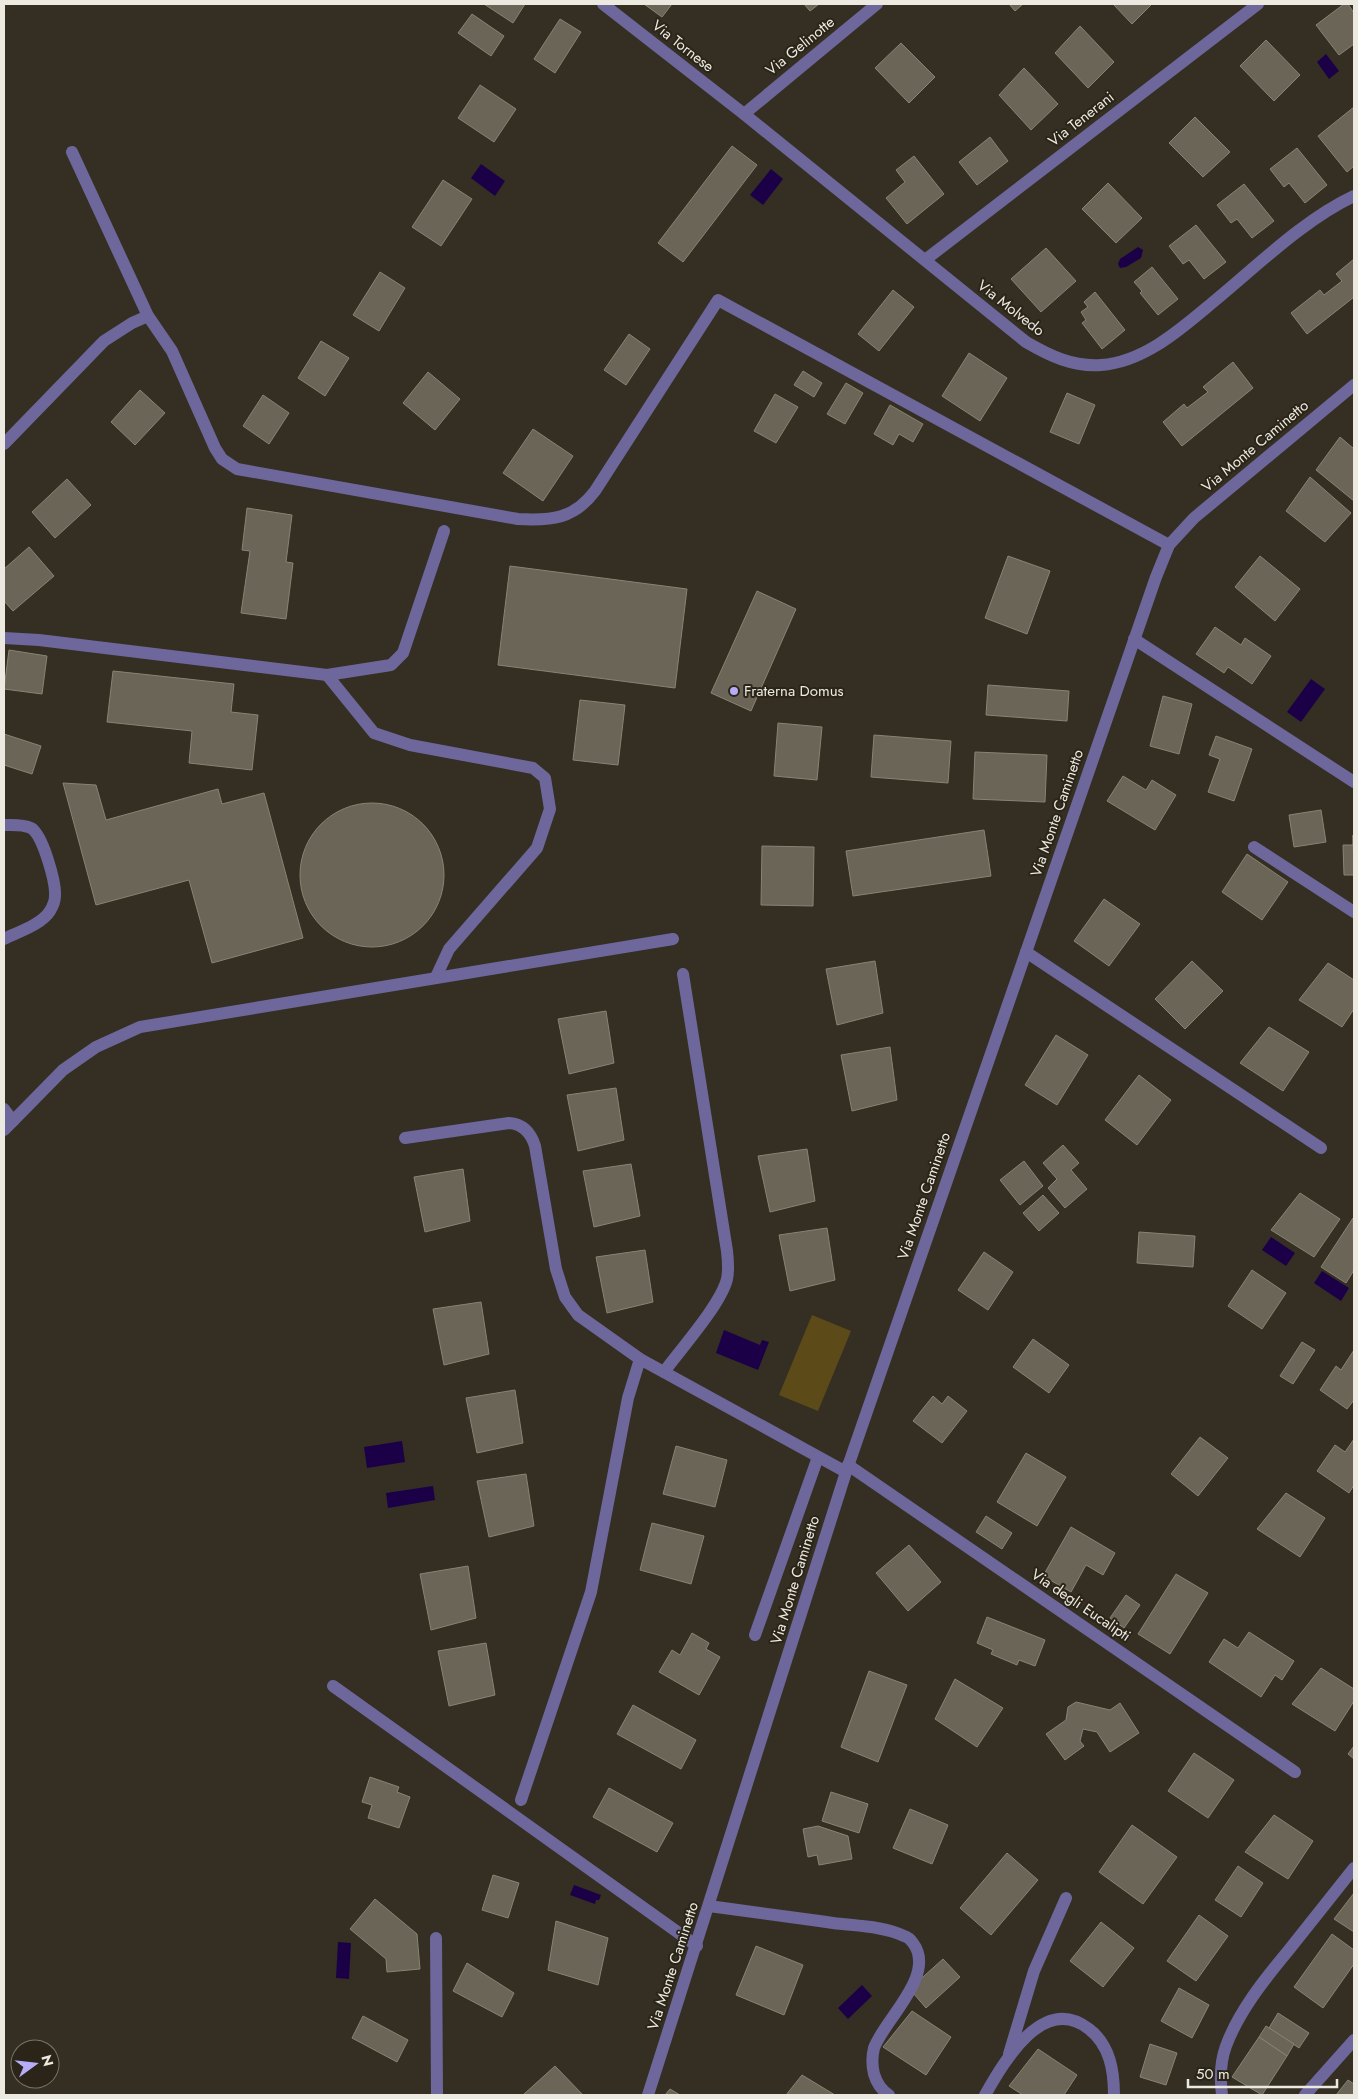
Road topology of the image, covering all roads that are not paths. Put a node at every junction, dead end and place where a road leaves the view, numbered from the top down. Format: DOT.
graph roads {
  1 [pos="603,4"];
  2 [pos="877,4"];
  3 [pos="1258,4"];
  4 [pos="744,114"];
  5 [pos="72,152"];
  6 [pos="1354,196"];
  7 [pos="925,260"];
  8 [pos="148,316"];
  9 [pos="1354,385"];
  10 [pos="4,444"];
  11 [pos="444,531"];
  12 [pos="1169,545"];
  13 [pos="4,638"];
  14 [pos="1134,639"];
  15 [pos="327,675"];
  16 [pos="1354,782"];
  17 [pos="4,825"];
  18 [pos="1254,847"];
  19 [pos="1354,912"];
  20 [pos="673,939"];
  21 [pos="4,940"];
  22 [pos="1026,952"];
  23 [pos="683,974"];
  24 [pos="436,978"];
  25 [pos="4,1108"];
  26 [pos="8,1125"];
  27 [pos="405,1138"];
  28 [pos="1321,1148"];
  29 [pos="640,1358"];
  30 [pos="664,1372"];
  31 [pos="818,1457"];
  32 [pos="847,1469"];
  33 [pos="755,1635"];
  34 [pos="333,1686"];
  35 [pos="1295,1772"];
  36 [pos="521,1800"];
  37 [pos="1354,1868"];
  38 [pos="1066,1898"];
  39 [pos="709,1906"];
  40 [pos="436,1938"];
  41 [pos="697,1946"];
  42 [pos="1354,2040"];
  43 [pos="1008,2056"];
  44 [pos="436,2095"];
  45 [pos="648,2095"];
  46 [pos="889,2095"];
  47 [pos="985,2095"];
  48 [pos="1114,2095"];
  49 [pos="1222,2095"];
  50 [pos="1305,2095"];
  1 -- 4 [label="street, Via Tornese"];
  2 -- 4 [label="street, Via Gelinotte"];
  3 -- 7 [label="street, Via Tenerani"];
  4 -- 7 [label="street, Via Molvedo"];
  5 -- 8 [label="street"];
  6 -- 7 [label="street, Via Molvedo"];
  8 -- 10 [label="street"];
  8 -- 12 [label="street"];
  9 -- 12 [label="street, Via Monte Caminetto"];
  11 -- 15 [label="street"];
  12 -- 14 [label="street, Via Monte Caminetto"];
  13 -- 15 [label="street"];
  14 -- 16 [label="street"];
  14 -- 22 [label="street, Via Monte Caminetto"];
  15 -- 24 [label="street"];
  17 -- 21 [label="street"];
  18 -- 19 [label="street"];
  20 -- 24 [label="street"];
  22 -- 28 [label="street"];
  22 -- 32 [label="street, Via Monte Caminetto"];
  23 -- 30 [label="street"];
  24 -- 26 [label="street"];
  25 -- 26 [label="street"];
  27 -- 29 [label="street, Via degli Eucalipti"];
  29 -- 30 [label="street, Via degli Eucalipti"];
  29 -- 36 [label="street"];
  30 -- 31 [label="street, Via degli Eucalipti"];
  31 -- 32 [label="street, Via degli Eucalipti"];
  31 -- 33 [label="street"];
  32 -- 35 [label="street, Via degli Eucalipti"];
  32 -- 39 [label="street, Via Monte Caminetto"];
  34 -- 41 [label="street"];
  37 -- 49 [label="street"];
  38 -- 43 [label="street"];
  39 -- 41 [label="street, Via Monte Caminetto"];
  39 -- 46 [label="street"];
  40 -- 44 [label="street"];
  41 -- 45 [label="street, Via Monte Caminetto"];
  42 -- 50 [label="street"];
  43 -- 47 [label="street"];
  43 -- 48 [label="street"];
}
